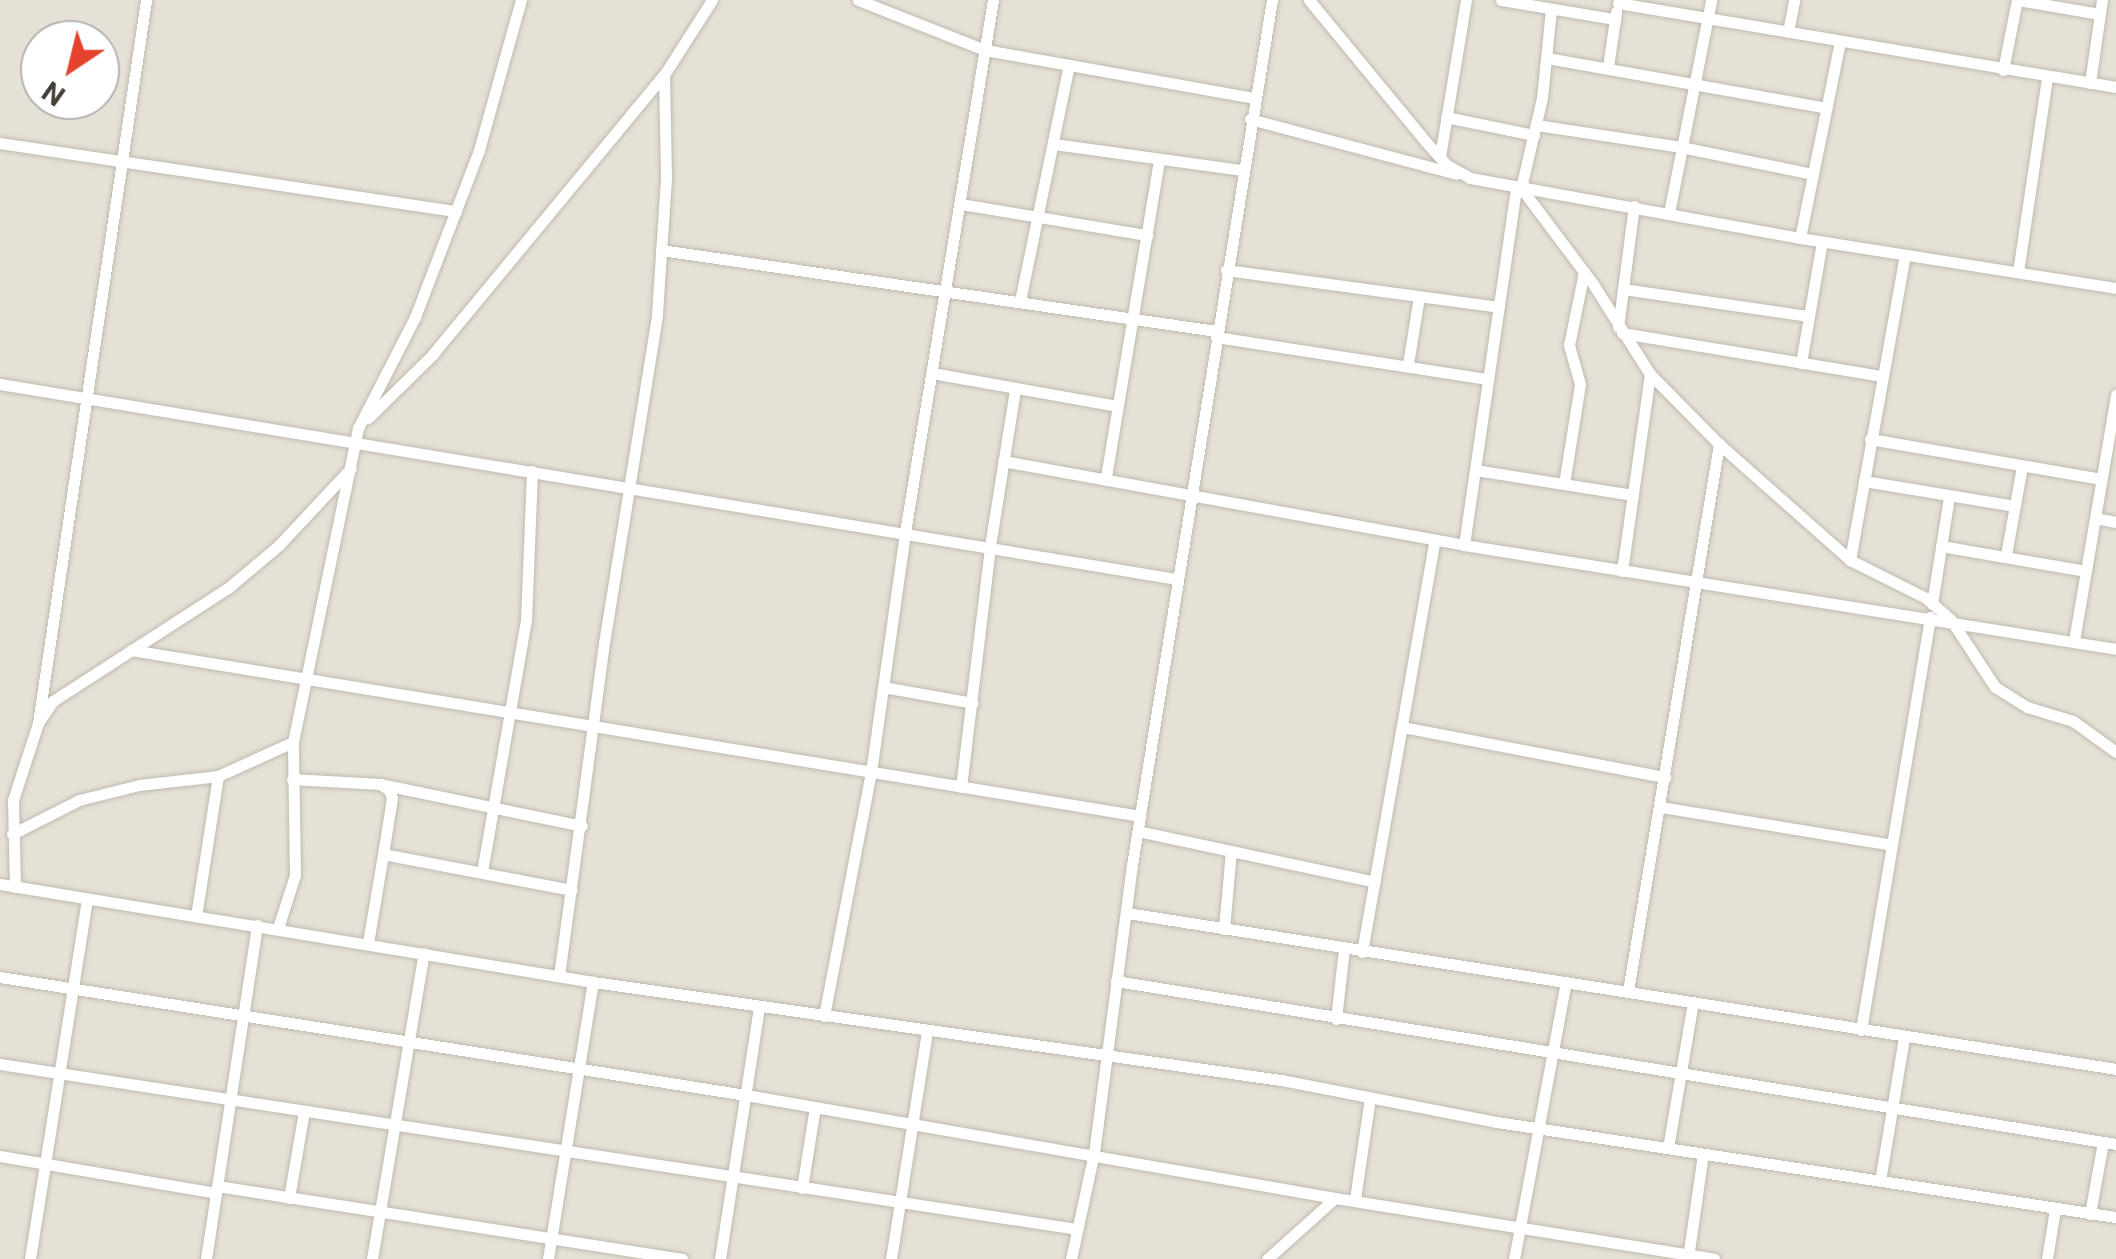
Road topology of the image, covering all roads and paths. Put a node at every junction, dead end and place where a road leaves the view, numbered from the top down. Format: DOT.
graph roads {
  1 [pos="146,0"];
  2 [pos="521,0"];
  3 [pos="712,0"];
  4 [pos="858,0"];
  5 [pos="993,0"];
  6 [pos="1272,0"];
  7 [pos="1309,0"];
  8 [pos="1466,0"];
  9 [pos="1502,0"];
  10 [pos="1711,0"];
  11 [pos="1794,0"];
  12 [pos="2018,0"];
  13 [pos="1618,1"];
  14 [pos="2101,7"];
  15 [pos="1550,9"];
  16 [pos="1708,18"];
  17 [pos="1616,19"];
  18 [pos="1788,32"];
  19 [pos="1840,42"];
  20 [pos="985,50"];
  21 [pos="1547,58"];
  22 [pos="1069,65"];
  23 [pos="1608,67"];
  24 [pos="2003,70"];
  25 [pos="664,75"];
  26 [pos="2047,78"];
  27 [pos="2090,83"];
  28 [pos="1694,84"];
  29 [pos="2116,87"];
  30 [pos="1254,98"];
  31 [pos="1826,108"];
  32 [pos="1446,117"];
  33 [pos="1250,119"];
  34 [pos="1535,130"];
  35 [pos="0,143"];
  36 [pos="1054,144"];
  37 [pos="1682,147"];
  38 [pos="1440,157"];
  39 [pos="122,159"];
  40 [pos="1159,159"];
  41 [pos="1242,170"];
  42 [pos="1813,174"];
  43 [pos="1470,178"];
  44 [pos="1518,187"];
  45 [pos="961,204"];
  46 [pos="1634,206"];
  47 [pos="456,211"];
  48 [pos="1669,213"];
  49 [pos="1040,218"];
  50 [pos="1147,235"];
  51 [pos="1800,238"];
  52 [pos="1822,242"];
  53 [pos="661,250"];
  54 [pos="1905,254"];
  55 [pos="1226,270"];
  56 [pos="1584,272"];
  57 [pos="2018,272"];
  58 [pos="2116,288"];
  59 [pos="946,289"];
  60 [pos="1623,289"];
  61 [pos="1420,296"];
  62 [pos="1020,300"];
  63 [pos="1498,307"];
  64 [pos="1809,316"];
  65 [pos="1134,318"];
  66 [pos="1620,330"];
  67 [pos="1216,334"];
  68 [pos="1801,363"];
  69 [pos="1408,364"];
  70 [pos="932,373"];
  71 [pos="1650,374"];
  72 [pos="1882,376"];
  73 [pos="1488,379"];
  74 [pos="0,384"];
  75 [pos="1016,390"];
  76 [pos="2116,395"];
  77 [pos="86,398"];
  78 [pos="1118,406"];
  79 [pos="358,428"];
  80 [pos="1870,439"];
  81 [pos="355,444"];
  82 [pos="1720,444"];
  83 [pos="2111,456"];
  84 [pos="1003,461"];
  85 [pos="2022,466"];
  86 [pos="351,468"];
  87 [pos="532,470"];
  88 [pos="1475,470"];
  89 [pos="1106,477"];
  90 [pos="2102,479"];
  91 [pos="1864,481"];
  92 [pos="1564,484"];
  93 [pos="631,488"];
  94 [pos="1192,495"];
  95 [pos="1633,495"];
  96 [pos="1949,497"];
  97 [pos="2015,506"];
  98 [pos="2095,518"];
  99 [pos="2116,522"];
  100 [pos="905,532"];
  101 [pos="1435,540"];
  102 [pos="1464,545"];
  103 [pos="990,546"];
  104 [pos="1941,546"];
  105 [pos="2006,555"];
  106 [pos="1850,560"];
  107 [pos="2086,570"];
  108 [pos="1622,571"];
  109 [pos="1178,579"];
  110 [pos="1697,584"];
  111 [pos="1932,604"];
  112 [pos="1930,617"];
  113 [pos="1951,620"];
  114 [pos="2074,641"];
  115 [pos="2116,649"];
  116 [pos="131,650"];
  117 [pos="306,680"];
  118 [pos="883,687"];
  119 [pos="974,703"];
  120 [pos="511,713"];
  121 [pos="38,722"];
  122 [pos="592,726"];
  123 [pos="1402,727"];
  124 [pos="293,742"];
  125 [pos="2116,752"];
  126 [pos="871,772"];
  127 [pos="218,776"];
  128 [pos="1665,777"];
  129 [pos="292,778"];
  130 [pos="380,784"];
  131 [pos="961,787"];
  132 [pos="496,806"];
  133 [pos="1660,807"];
  134 [pos="1140,816"];
  135 [pos="582,826"];
  136 [pos="1138,831"];
  137 [pos="12,834"];
  138 [pos="1892,845"];
  139 [pos="1231,851"];
  140 [pos="383,854"];
  141 [pos="482,872"];
  142 [pos="1375,882"];
  143 [pos="0,884"];
  144 [pos="15,887"];
  145 [pos="572,890"];
  146 [pos="87,899"];
  147 [pos="1126,913"];
  148 [pos="196,916"];
  149 [pos="257,925"];
  150 [pos="278,928"];
  151 [pos="1224,929"];
  152 [pos="368,943"];
  153 [pos="1344,949"];
  154 [pos="1362,952"];
  155 [pos="424,953"];
  156 [pos="558,976"];
  157 [pos="0,977"];
  158 [pos="1116,981"];
  159 [pos="592,982"];
  160 [pos="1566,982"];
  161 [pos="75,989"];
  162 [pos="1628,992"];
  163 [pos="1693,1002"];
  164 [pos="759,1007"];
  165 [pos="242,1014"];
  166 [pos="824,1016"];
  167 [pos="1336,1019"];
  168 [pos="1861,1030"];
  169 [pos="927,1031"];
  170 [pos="1904,1038"];
  171 [pos="406,1041"];
  172 [pos="1557,1051"];
  173 [pos="1105,1056"];
  174 [pos="0,1064"];
  175 [pos="576,1069"];
  176 [pos="2116,1069"];
  177 [pos="1680,1071"];
  178 [pos="62,1074"];
  179 [pos="746,1095"];
  180 [pos="1370,1098"];
  181 [pos="229,1100"];
  182 [pos="816,1107"];
  183 [pos="1892,1108"];
  184 [pos="304,1111"];
  185 [pos="911,1123"];
  186 [pos="392,1125"];
  187 [pos="1542,1129"];
  188 [pos="2109,1143"];
  189 [pos="1668,1148"];
  190 [pos="564,1152"];
  191 [pos="1094,1154"];
  192 [pos="1703,1154"];
  193 [pos="0,1156"];
  194 [pos="46,1164"];
  195 [pos="734,1177"];
  196 [pos="1880,1181"];
  197 [pos="802,1188"];
  198 [pos="217,1189"];
  199 [pos="289,1198"];
  200 [pos="1335,1198"];
  201 [pos="1354,1199"];
  202 [pos="899,1204"];
  203 [pos="2055,1208"];
  204 [pos="380,1212"];
  205 [pos="2090,1214"];
  206 [pos="2116,1217"];
  207 [pos="1520,1227"];
  208 [pos="1077,1230"];
  209 [pos="551,1240"];
  210 [pos="1688,1257"];
  211 [pos="30,1259"];
  212 [pos="206,1259"];
  213 [pos="372,1259"];
  214 [pos="548,1259"];
  215 [pos="682,1259"];
  216 [pos="720,1259"];
  217 [pos="891,1259"];
  218 [pos="1071,1259"];
  219 [pos="1266,1259"];
  220 [pos="1514,1259"];
  221 [pos="1714,1259"];
  222 [pos="2047,1259"];
  1 -- 39 [label="street"];
  2 -- 47 [label="street"];
  3 -- 25 [label="street"];
  4 -- 20 [label="street"];
  5 -- 20 [label="street"];
  6 -- 30 [label="street"];
  7 -- 38 [label="street"];
  8 -- 32 [label="street"];
  9 -- 15 [label="street"];
  10 -- 16 [label="street"];
  11 -- 18 [label="street"];
  12 -- 14 [label="street"];
  12 -- 24 [label="street"];
  13 -- 16 [label="street"];
  13 -- 17 [label="street"];
  14 -- 27 [label="street"];
  15 -- 17 [label="street"];
  15 -- 21 [label="street"];
  16 -- 18 [label="street"];
  16 -- 28 [label="street"];
  17 -- 23 [label="street"];
  18 -- 19 [label="street"];
  19 -- 24 [label="street"];
  19 -- 31 [label="street"];
  20 -- 22 [label="street"];
  20 -- 45 [label="street"];
  21 -- 23 [label="street"];
  21 -- 34 [label="street"];
  22 -- 30 [label="street"];
  22 -- 36 [label="street"];
  23 -- 28 [label="street"];
  24 -- 26 [label="street"];
  25 -- 53 [label="street"];
  25 -- 79 [label="street"];
  26 -- 27 [label="street"];
  26 -- 57 [label="street"];
  27 -- 29 [label="street"];
  28 -- 31 [label="street"];
  28 -- 37 [label="street"];
  30 -- 33 [label="street"];
  31 -- 42 [label="street"];
  32 -- 34 [label="street"];
  32 -- 38 [label="street"];
  33 -- 41 [label="street"];
  33 -- 43 [label="street"];
  34 -- 37 [label="street"];
  34 -- 44 [label="street"];
  35 -- 39 [label="street"];
  36 -- 40 [label="street"];
  36 -- 49 [label="street"];
  37 -- 42 [label="street"];
  37 -- 48 [label="street"];
  38 -- 43 [label="street"];
  39 -- 47 [label="street"];
  39 -- 77 [label="street"];
  40 -- 41 [label="street"];
  40 -- 50 [label="street"];
  41 -- 55 [label="street"];
  42 -- 51 [label="street"];
  43 -- 44 [label="street"];
  44 -- 46 [label="street"];
  44 -- 56 [label="street"];
  44 -- 63 [label="street"];
  45 -- 49 [label="street"];
  45 -- 59 [label="street"];
  46 -- 48 [label="street"];
  46 -- 60 [label="street"];
  47 -- 79 [label="street"];
  48 -- 51 [label="street"];
  49 -- 50 [label="street"];
  49 -- 62 [label="street"];
  50 -- 65 [label="street"];
  51 -- 52 [label="street"];
  52 -- 54 [label="street"];
  52 -- 64 [label="street"];
  53 -- 59 [label="street"];
  53 -- 93 [label="street"];
  54 -- 57 [label="street"];
  54 -- 72 [label="street"];
  55 -- 61 [label="street"];
  55 -- 67 [label="street"];
  56 -- 66 [label="street"];
  56 -- 92 [label="street"];
  57 -- 58 [label="street"];
  59 -- 62 [label="street"];
  59 -- 70 [label="street"];
  60 -- 64 [label="street"];
  60 -- 66 [label="street"];
  61 -- 63 [label="street"];
  61 -- 69 [label="street"];
  62 -- 65 [label="street"];
  63 -- 73 [label="street"];
  64 -- 68 [label="street"];
  65 -- 67 [label="street"];
  65 -- 78 [label="street"];
  66 -- 68 [label="street"];
  66 -- 71 [label="street"];
  67 -- 69 [label="street"];
  67 -- 94 [label="street"];
  68 -- 72 [label="street"];
  69 -- 73 [label="street"];
  70 -- 75 [label="street"];
  70 -- 100 [label="street"];
  71 -- 82 [label="street"];
  71 -- 95 [label="street"];
  72 -- 80 [label="street"];
  73 -- 88 [label="street"];
  74 -- 77 [label="street"];
  75 -- 78 [label="street"];
  75 -- 84 [label="street"];
  76 -- 83 [label="street"];
  77 -- 81 [label="street"];
  77 -- 121 [label="street"];
  78 -- 89 [label="street"];
  79 -- 81 [label="street"];
  80 -- 85 [label="street"];
  80 -- 91 [label="street"];
  81 -- 86 [label="street"];
  81 -- 87 [label="street"];
  82 -- 106 [label="street"];
  82 -- 110 [label="street"];
  83 -- 90 [label="street"];
  84 -- 89 [label="street"];
  84 -- 103 [label="street"];
  85 -- 90 [label="street"];
  85 -- 97 [label="street"];
  86 -- 116 [label="street"];
  86 -- 117 [label="street"];
  87 -- 93 [label="street"];
  87 -- 120 [label="street"];
  88 -- 92 [label="street"];
  88 -- 102 [label="street"];
  89 -- 94 [label="street"];
  90 -- 98 [label="street"];
  91 -- 96 [label="street"];
  91 -- 106 [label="street"];
  92 -- 95 [label="street"];
  93 -- 100 [label="street"];
  93 -- 122 [label="street"];
  94 -- 101 [label="street"];
  94 -- 109 [label="street"];
  95 -- 108 [label="street"];
  96 -- 97 [label="street"];
  96 -- 104 [label="street"];
  97 -- 105 [label="street"];
  98 -- 99 [label="street"];
  98 -- 107 [label="street"];
  100 -- 103 [label="street"];
  100 -- 118 [label="street"];
  101 -- 102 [label="street"];
  101 -- 123 [label="street"];
  102 -- 108 [label="street"];
  103 -- 109 [label="street"];
  103 -- 119 [label="street"];
  104 -- 105 [label="street"];
  104 -- 111 [label="street"];
  105 -- 107 [label="street"];
  106 -- 111 [label="street"];
  107 -- 114 [label="street"];
  108 -- 110 [label="street"];
  109 -- 134 [label="street"];
  110 -- 112 [label="street"];
  110 -- 128 [label="street"];
  111 -- 113 [label="street"];
  112 -- 113 [label="street"];
  112 -- 138 [label="street"];
  113 -- 114 [label="street"];
  113 -- 125 [label="street"];
  114 -- 115 [label="street"];
  116 -- 117 [label="street"];
  116 -- 121 [label="street"];
  117 -- 120 [label="street"];
  117 -- 124 [label="street"];
  118 -- 119 [label="street"];
  118 -- 126 [label="street"];
  119 -- 131 [label="street"];
  120 -- 122 [label="street"];
  120 -- 132 [label="street"];
  121 -- 137 [label="street"];
  122 -- 126 [label="street"];
  122 -- 135 [label="street"];
  123 -- 128 [label="street"];
  123 -- 142 [label="street"];
  124 -- 127 [label="street"];
  124 -- 129 [label="street"];
  126 -- 131 [label="street"];
  126 -- 166 [label="street"];
  127 -- 137 [label="street"];
  127 -- 148 [label="street"];
  128 -- 133 [label="street"];
  129 -- 130 [label="street"];
  129 -- 150 [label="street"];
  130 -- 132 [label="street"];
  130 -- 140 [label="street"];
  131 -- 134 [label="street"];
  132 -- 135 [label="street"];
  132 -- 141 [label="street"];
  133 -- 138 [label="street"];
  133 -- 162 [label="street"];
  134 -- 136 [label="street"];
  135 -- 145 [label="street"];
  136 -- 139 [label="street"];
  136 -- 147 [label="street"];
  137 -- 144 [label="street"];
  138 -- 168 [label="street"];
  139 -- 142 [label="street"];
  139 -- 151 [label="street"];
  140 -- 141 [label="street"];
  140 -- 152 [label="street"];
  141 -- 145 [label="street"];
  142 -- 154 [label="street"];
  143 -- 144 [label="street"];
  144 -- 146 [label="street"];
  145 -- 156 [label="street"];
  146 -- 148 [label="street"];
  146 -- 161 [label="street"];
  147 -- 151 [label="street"];
  147 -- 158 [label="street"];
  148 -- 149 [label="street"];
  149 -- 150 [label="street"];
  149 -- 165 [label="street"];
  150 -- 152 [label="street"];
  151 -- 153 [label="street"];
  152 -- 155 [label="street"];
  153 -- 154 [label="street"];
  153 -- 167 [label="street"];
  154 -- 160 [label="street"];
  155 -- 156 [label="street"];
  155 -- 171 [label="street"];
  156 -- 159 [label="street"];
  157 -- 161 [label="street"];
  158 -- 167 [label="street"];
  158 -- 173 [label="street"];
  159 -- 164 [label="street"];
  159 -- 175 [label="street"];
  160 -- 162 [label="street"];
  160 -- 172 [label="street"];
  161 -- 165 [label="street"];
  161 -- 178 [label="street"];
  162 -- 163 [label="street"];
  163 -- 168 [label="street"];
  163 -- 177 [label="street"];
  164 -- 166 [label="street"];
  164 -- 179 [label="street"];
  165 -- 171 [label="street"];
  165 -- 181 [label="street"];
  166 -- 169 [label="street"];
  167 -- 172 [label="street"];
  168 -- 170 [label="street"];
  169 -- 173 [label="street"];
  169 -- 185 [label="street"];
  170 -- 176 [label="street"];
  170 -- 183 [label="street"];
  171 -- 175 [label="street"];
  171 -- 186 [label="street"];
  172 -- 177 [label="street"];
  172 -- 187 [label="street"];
  173 -- 180 [label="street"];
  173 -- 191 [label="street"];
  174 -- 178 [label="street"];
  175 -- 179 [label="street"];
  175 -- 190 [label="street"];
  177 -- 183 [label="street"];
  177 -- 189 [label="street"];
  178 -- 181 [label="street"];
  178 -- 194 [label="street"];
  179 -- 182 [label="street"];
  179 -- 195 [label="street"];
  180 -- 187 [label="street"];
  180 -- 201 [label="street"];
  181 -- 184 [label="street"];
  181 -- 198 [label="street"];
  182 -- 185 [label="street"];
  182 -- 197 [label="street"];
  183 -- 188 [label="street"];
  183 -- 196 [label="street"];
  184 -- 186 [label="street"];
  184 -- 199 [label="street"];
  185 -- 191 [label="street"];
  185 -- 202 [label="street"];
  186 -- 190 [label="street"];
  186 -- 204 [label="street"];
  187 -- 189 [label="street"];
  187 -- 207 [label="street"];
  188 -- 205 [label="street"];
  189 -- 192 [label="street"];
  190 -- 195 [label="street"];
  190 -- 209 [label="street"];
  191 -- 200 [label="street"];
  191 -- 208 [label="street"];
  192 -- 196 [label="street"];
  192 -- 210 [label="street"];
  193 -- 194 [label="street"];
  194 -- 198 [label="street"];
  194 -- 211 [label="street"];
  195 -- 197 [label="street"];
  195 -- 216 [label="street"];
  196 -- 203 [label="street"];
  197 -- 202 [label="street"];
  198 -- 199 [label="street"];
  198 -- 212 [label="street"];
  199 -- 204 [label="street"];
  200 -- 201 [label="street"];
  200 -- 219 [label="street"];
  201 -- 207 [label="street"];
  202 -- 208 [label="street"];
  202 -- 217 [label="street"];
  203 -- 205 [label="street"];
  203 -- 222 [label="street"];
  204 -- 209 [label="street"];
  204 -- 213 [label="street"];
  205 -- 206 [label="street"];
  207 -- 210 [label="street"];
  207 -- 220 [label="street"];
  208 -- 218 [label="street"];
  209 -- 214 [label="street"];
  209 -- 215 [label="street"];
  210 -- 221 [label="street"];
}
